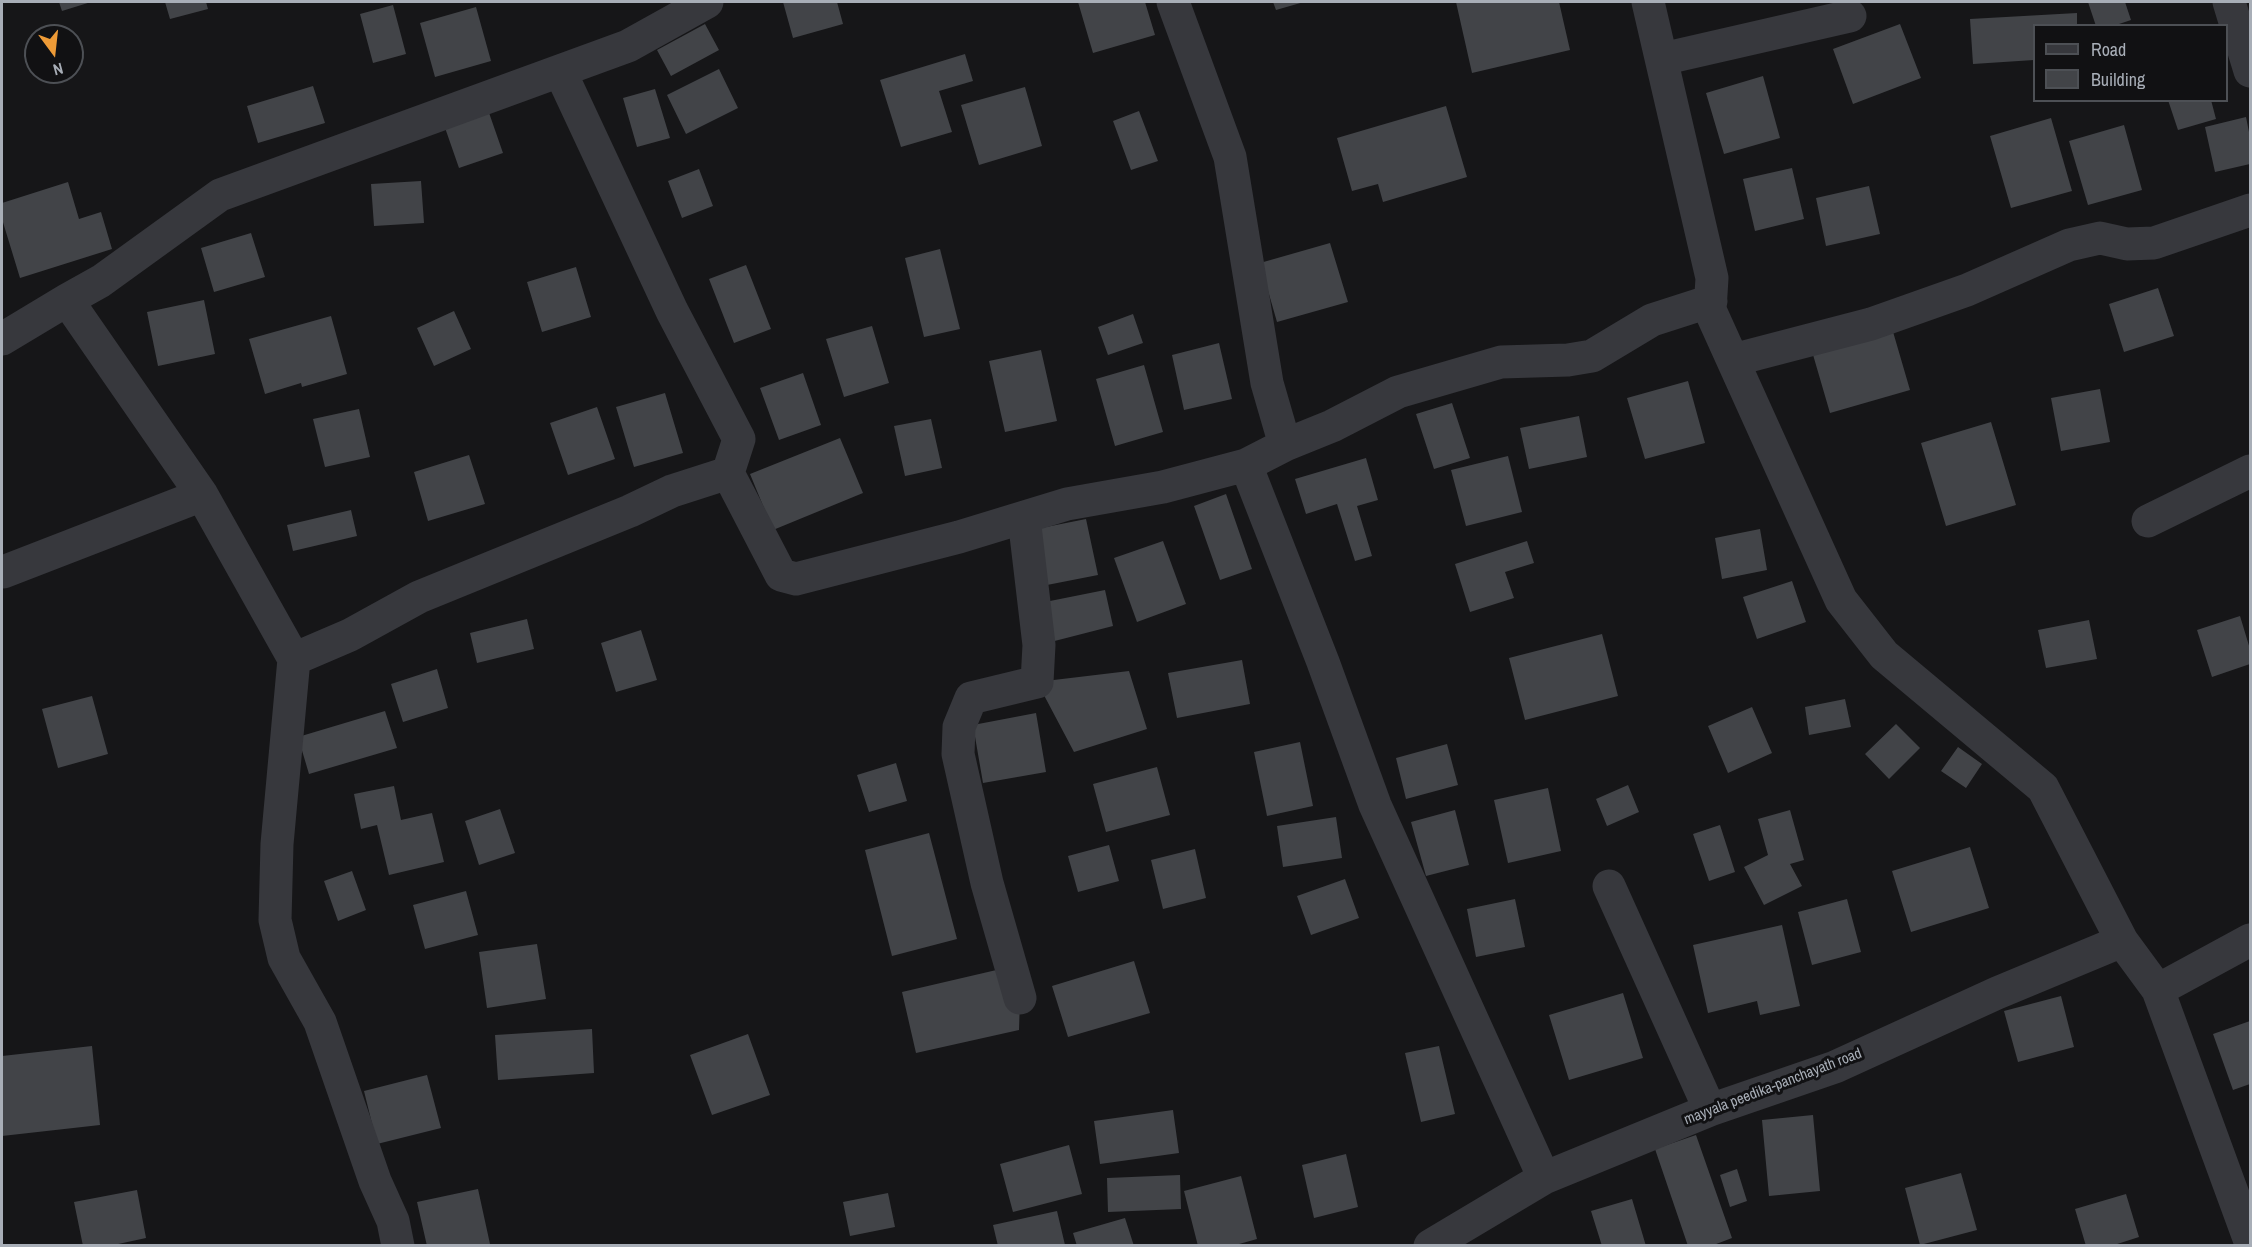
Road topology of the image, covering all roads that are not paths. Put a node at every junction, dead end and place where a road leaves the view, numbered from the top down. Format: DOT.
graph roads {
  1 [pos="707,2"];
  2 [pos="1173,2"];
  3 [pos="1648,2"];
  4 [pos="2229,2"];
  5 [pos="1850,16"];
  6 [pos="2240,53"];
  7 [pos="1662,59"];
  8 [pos="560,71"];
  9 [pos="2250,210"];
  10 [pos="67,300"];
  11 [pos="1711,301"];
  12 [pos="2,339"];
  13 [pos="1733,360"];
  14 [pos="1285,445"];
  15 [pos="1246,465"];
  16 [pos="2250,471"];
  17 [pos="728,473"];
  18 [pos="202,495"];
  19 [pos="1024,518"];
  20 [pos="2148,521"];
  21 [pos="3,572"];
  22 [pos="294,659"];
  23 [pos="1609,886"];
  24 [pos="2250,940"];
  25 [pos="2122,942"];
  26 [pos="2158,990"];
  27 [pos="1020,998"];
  28 [pos="1710,1110"];
  29 [pos="1544,1178"];
  30 [pos="2250,1241"];
  31 [pos="398,1245"];
  32 [pos="1430,1245"];
  1 -- 8 [label="street"];
  2 -- 14 [label="street"];
  3 -- 7 [label="street"];
  4 -- 6 [label="street"];
  5 -- 7 [label="street"];
  7 -- 11 [label="street"];
  8 -- 10 [label="street"];
  8 -- 17 [label="street"];
  9 -- 13 [label="street"];
  10 -- 12 [label="street"];
  10 -- 18 [label="street"];
  11 -- 13 [label="street"];
  11 -- 14 [label="street"];
  13 -- 25 [label="street"];
  14 -- 15 [label="street"];
  15 -- 19 [label="street"];
  15 -- 29 [label="street"];
  16 -- 20 [label="street"];
  17 -- 19 [label="street"];
  17 -- 22 [label="street"];
  18 -- 21 [label="street"];
  18 -- 22 [label="street"];
  19 -- 27 [label="street"];
  22 -- 31 [label="street"];
  23 -- 28 [label="street"];
  24 -- 26 [label="street"];
  25 -- 26 [label="street"];
  25 -- 28 [label="street, mayyala peedika-panchayath road"];
  26 -- 30 [label="street"];
  28 -- 29 [label="street, mayyala peedika-panchayath road"];
  29 -- 32 [label="street, mayyala peedika-panchayath road"];
}
